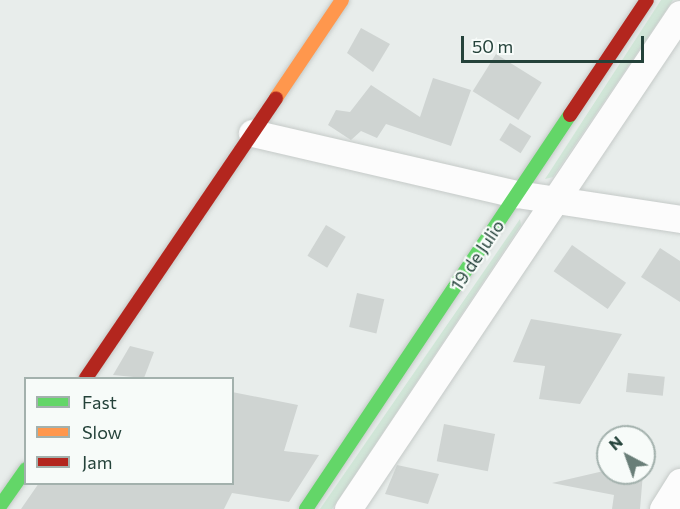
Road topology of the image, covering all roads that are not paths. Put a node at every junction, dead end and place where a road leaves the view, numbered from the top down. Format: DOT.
graph roads {
  1 [pos="342,0"];
  2 [pos="647,0"];
  3 [pos="680,14"];
  4 [pos="252,133"];
  5 [pos="517,194"];
  6 [pos="555,200"];
  7 [pos="680,219"];
  8 [pos="87,377"];
  9 [pos="24,472"];
  10 [pos="680,482"];
  11 [pos="0,506"];
  12 [pos="306,509"];
  13 [pos="348,509"];
  14 [pos="663,509"];
  1 -- 4 [label="street"];
  2 -- 5 [label="street, 19 de Julio"];
  3 -- 6 [label="street, 19 de Julio"];
  4 -- 5 [label="street"];
  4 -- 8 [label="street"];
  5 -- 6 [label="street"];
  5 -- 12 [label="street, 19 de Julio"];
  6 -- 7 [label="street"];
  6 -- 13 [label="street, 19 de Julio"];
  9 -- 11 [label="street"];
  10 -- 14 [label="street"];
}
